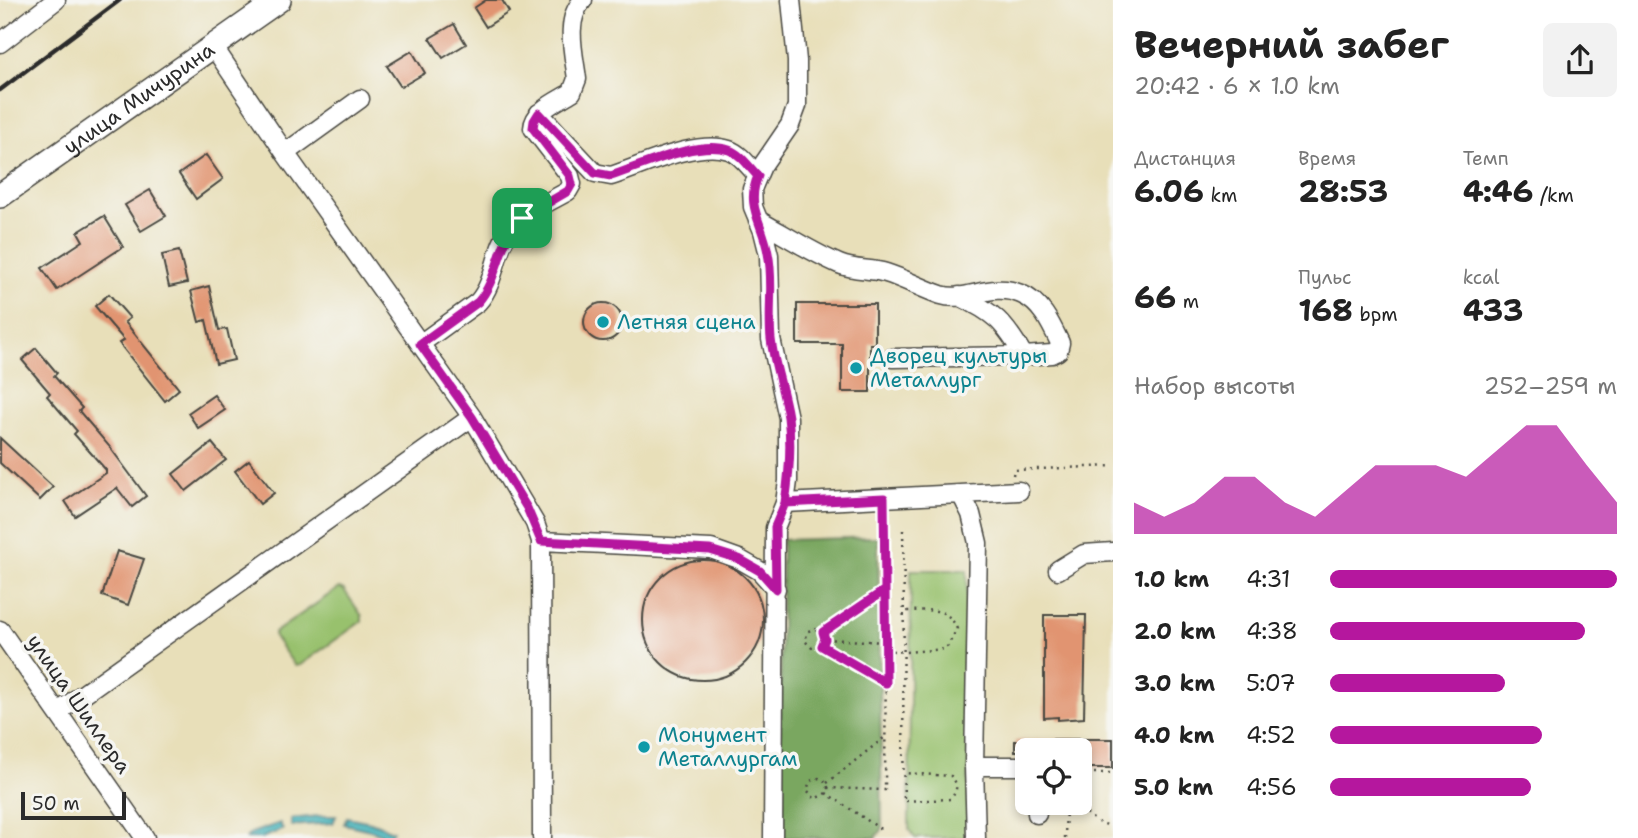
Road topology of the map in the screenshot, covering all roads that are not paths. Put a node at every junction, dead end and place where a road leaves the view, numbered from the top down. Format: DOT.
graph roads {
  1 [pos="56,0"];
  2 [pos="279,0"];
  3 [pos="583,0"];
  4 [pos="791,0"];
  5 [pos="0,43"];
  6 [pos="213,46"];
  7 [pos="360,99"];
  8 [pos="539,113"];
  9 [pos="285,153"];
  10 [pos="758,176"];
  11 [pos="0,197"];
  12 [pos="758,220"];
  13 [pos="959,296"];
  14 [pos="420,344"];
  15 [pos="1024,356"];
  16 [pos="892,358"];
  17 [pos="472,417"];
  18 [pos="1014,492"];
  19 [pos="961,494"];
  20 [pos="785,503"];
  21 [pos="541,541"];
  22 [pos="1113,552"];
  23 [pos="1058,570"];
  24 [pos="776,589"];
  25 [pos="0,630"];
  26 [pos="58,712"];
  27 [pos="974,766"];
  28 [pos="1015,766"];
  29 [pos="145,838"];
  30 [pos="542,838"];
  31 [pos="773,838"];
  32 [pos="976,838"];
  1 -- 5 [label="street"];
  2 -- 6 [label="main road, улица Мичурина"];
  3 -- 8 [label="street"];
  4 -- 10 [label="street"];
  6 -- 9 [label="street"];
  6 -- 11 [label="main road, улица Мичурина"];
  7 -- 9 [label="street"];
  8 -- 10 [label="street"];
  8 -- 14 [label="street"];
  9 -- 14 [label="street"];
  10 -- 12 [label="street"];
  12 -- 13 [label="street"];
  12 -- 20 [label="street"];
  13 -- 15 [label="street"];
  13 -- 15 [label="street"];
  14 -- 17 [label="street"];
  15 -- 16 [label="street"];
  17 -- 21 [label="street"];
  17 -- 26 [label="street"];
  18 -- 19 [label="street"];
  19 -- 20 [label="street"];
  19 -- 27 [label="street"];
  20 -- 24 [label="street"];
  21 -- 24 [label="street"];
  21 -- 30 [label="street"];
  22 -- 23 [label="street"];
  24 -- 31 [label="street"];
  25 -- 26 [label="street, улица Шиллера"];
  26 -- 29 [label="street, улица Шиллера"];
  27 -- 28 [label="street"];
  27 -- 32 [label="street"];
}
